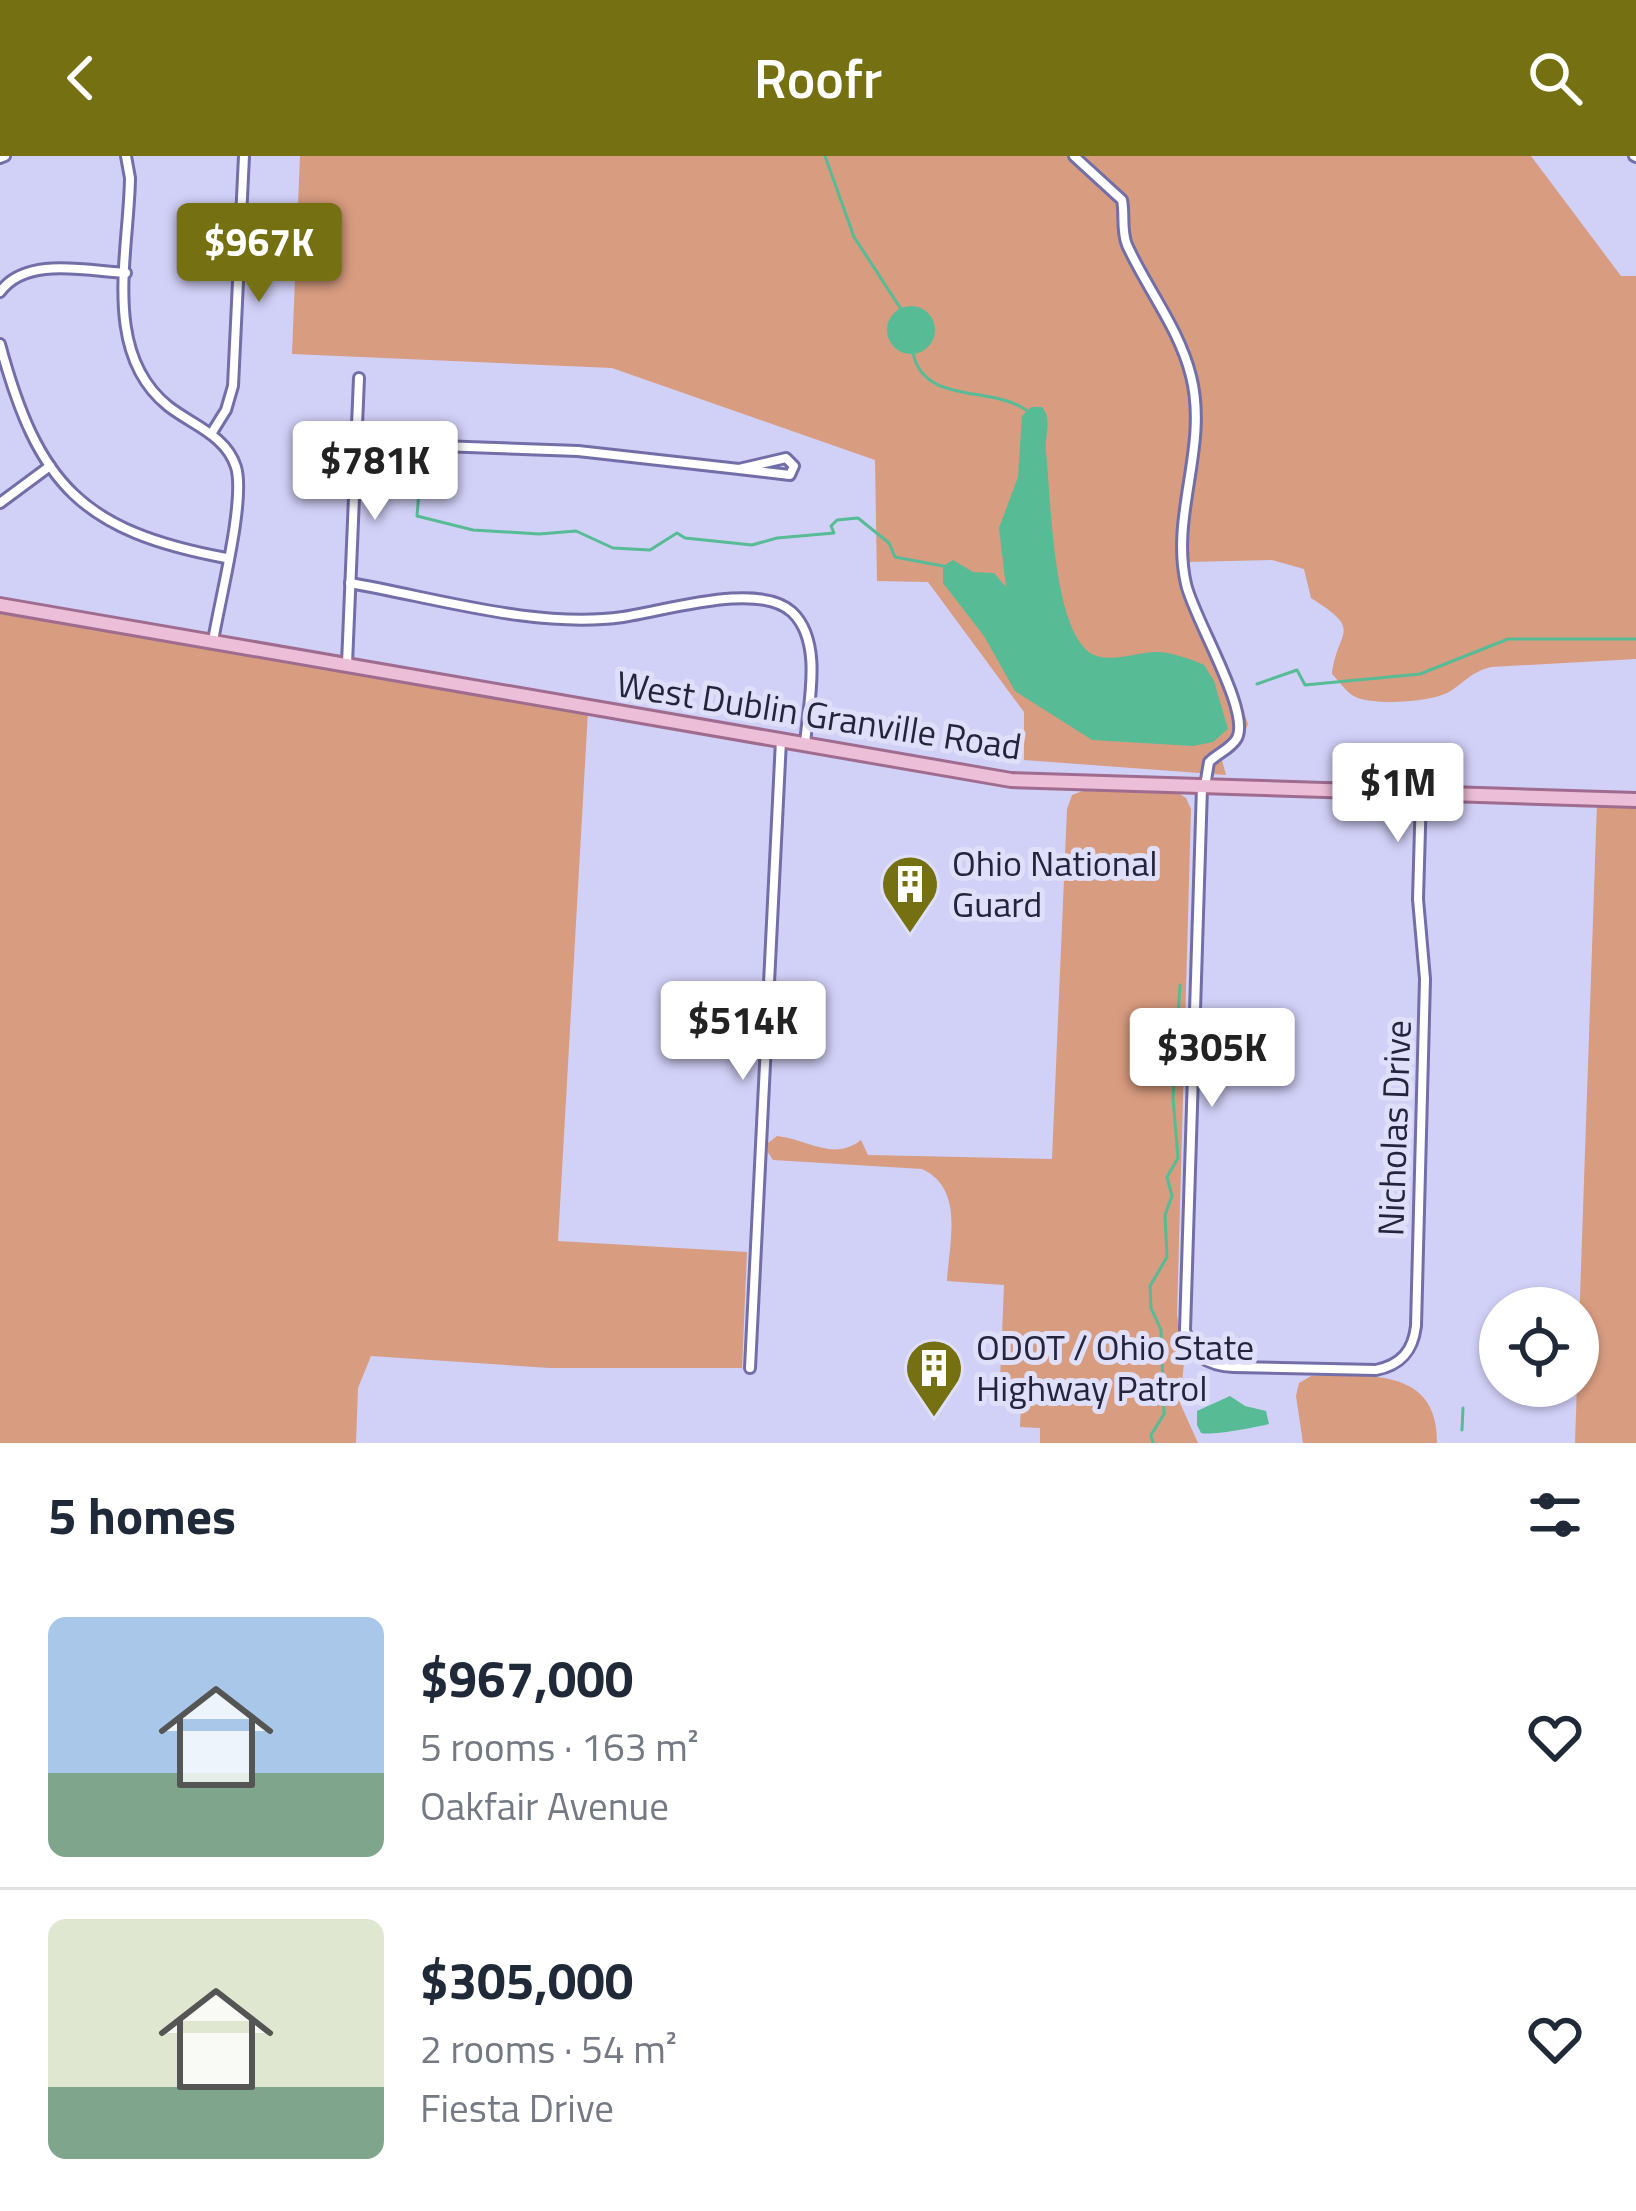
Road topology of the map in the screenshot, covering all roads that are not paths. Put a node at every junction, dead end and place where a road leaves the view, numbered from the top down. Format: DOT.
graph roads {
  1 [pos="126,156"];
  2 [pos="244,156"];
  3 [pos="1074,156"];
  4 [pos="126,273"];
  5 [pos="3,288"];
  6 [pos="0,344"];
  7 [pos="358,378"];
  8 [pos="211,434"];
  9 [pos="356,443"];
  10 [pos="50,466"];
  11 [pos="739,469"];
  12 [pos="0,503"];
  13 [pos="226,558"];
  14 [pos="350,583"];
  15 [pos="0,605"];
  16 [pos="213,641"];
  17 [pos="346,665"];
  18 [pos="781,740"];
  19 [pos="805,744"];
  20 [pos="1203,787"];
  21 [pos="1421,793"];
  22 [pos="1636,800"];
  23 [pos="750,1368"];
  1 -- 4 [label="street"];
  2 -- 8 [label="street"];
  3 -- 20 [label="street"];
  4 -- 5 [label="street"];
  4 -- 8 [label="street"];
  6 -- 10 [label="street"];
  7 -- 9 [label="street"];
  8 -- 13 [label="street"];
  9 -- 11 [label="street"];
  9 -- 14 [label="street"];
  10 -- 12 [label="street"];
  10 -- 13 [label="street"];
  11 -- 11 [label="street"];
  13 -- 16 [label="street"];
  14 -- 17 [label="street"];
  14 -- 19 [label="street"];
  15 -- 16 [label="main road, West Dublin Granville Road"];
  16 -- 17 [label="main road, West Dublin Granville Road"];
  17 -- 18 [label="main road, West Dublin Granville Road"];
  18 -- 19 [label="main road, West Dublin Granville Road"];
  18 -- 23 [label="street"];
  19 -- 20 [label="main road, West Dublin Granville Road"];
  20 -- 21 [label="main road, West Dublin Granville Road"];
  20 -- 21 [label="street, Nicholas Drive"];
  21 -- 22 [label="main road, West Dublin Granville Road"];
}
